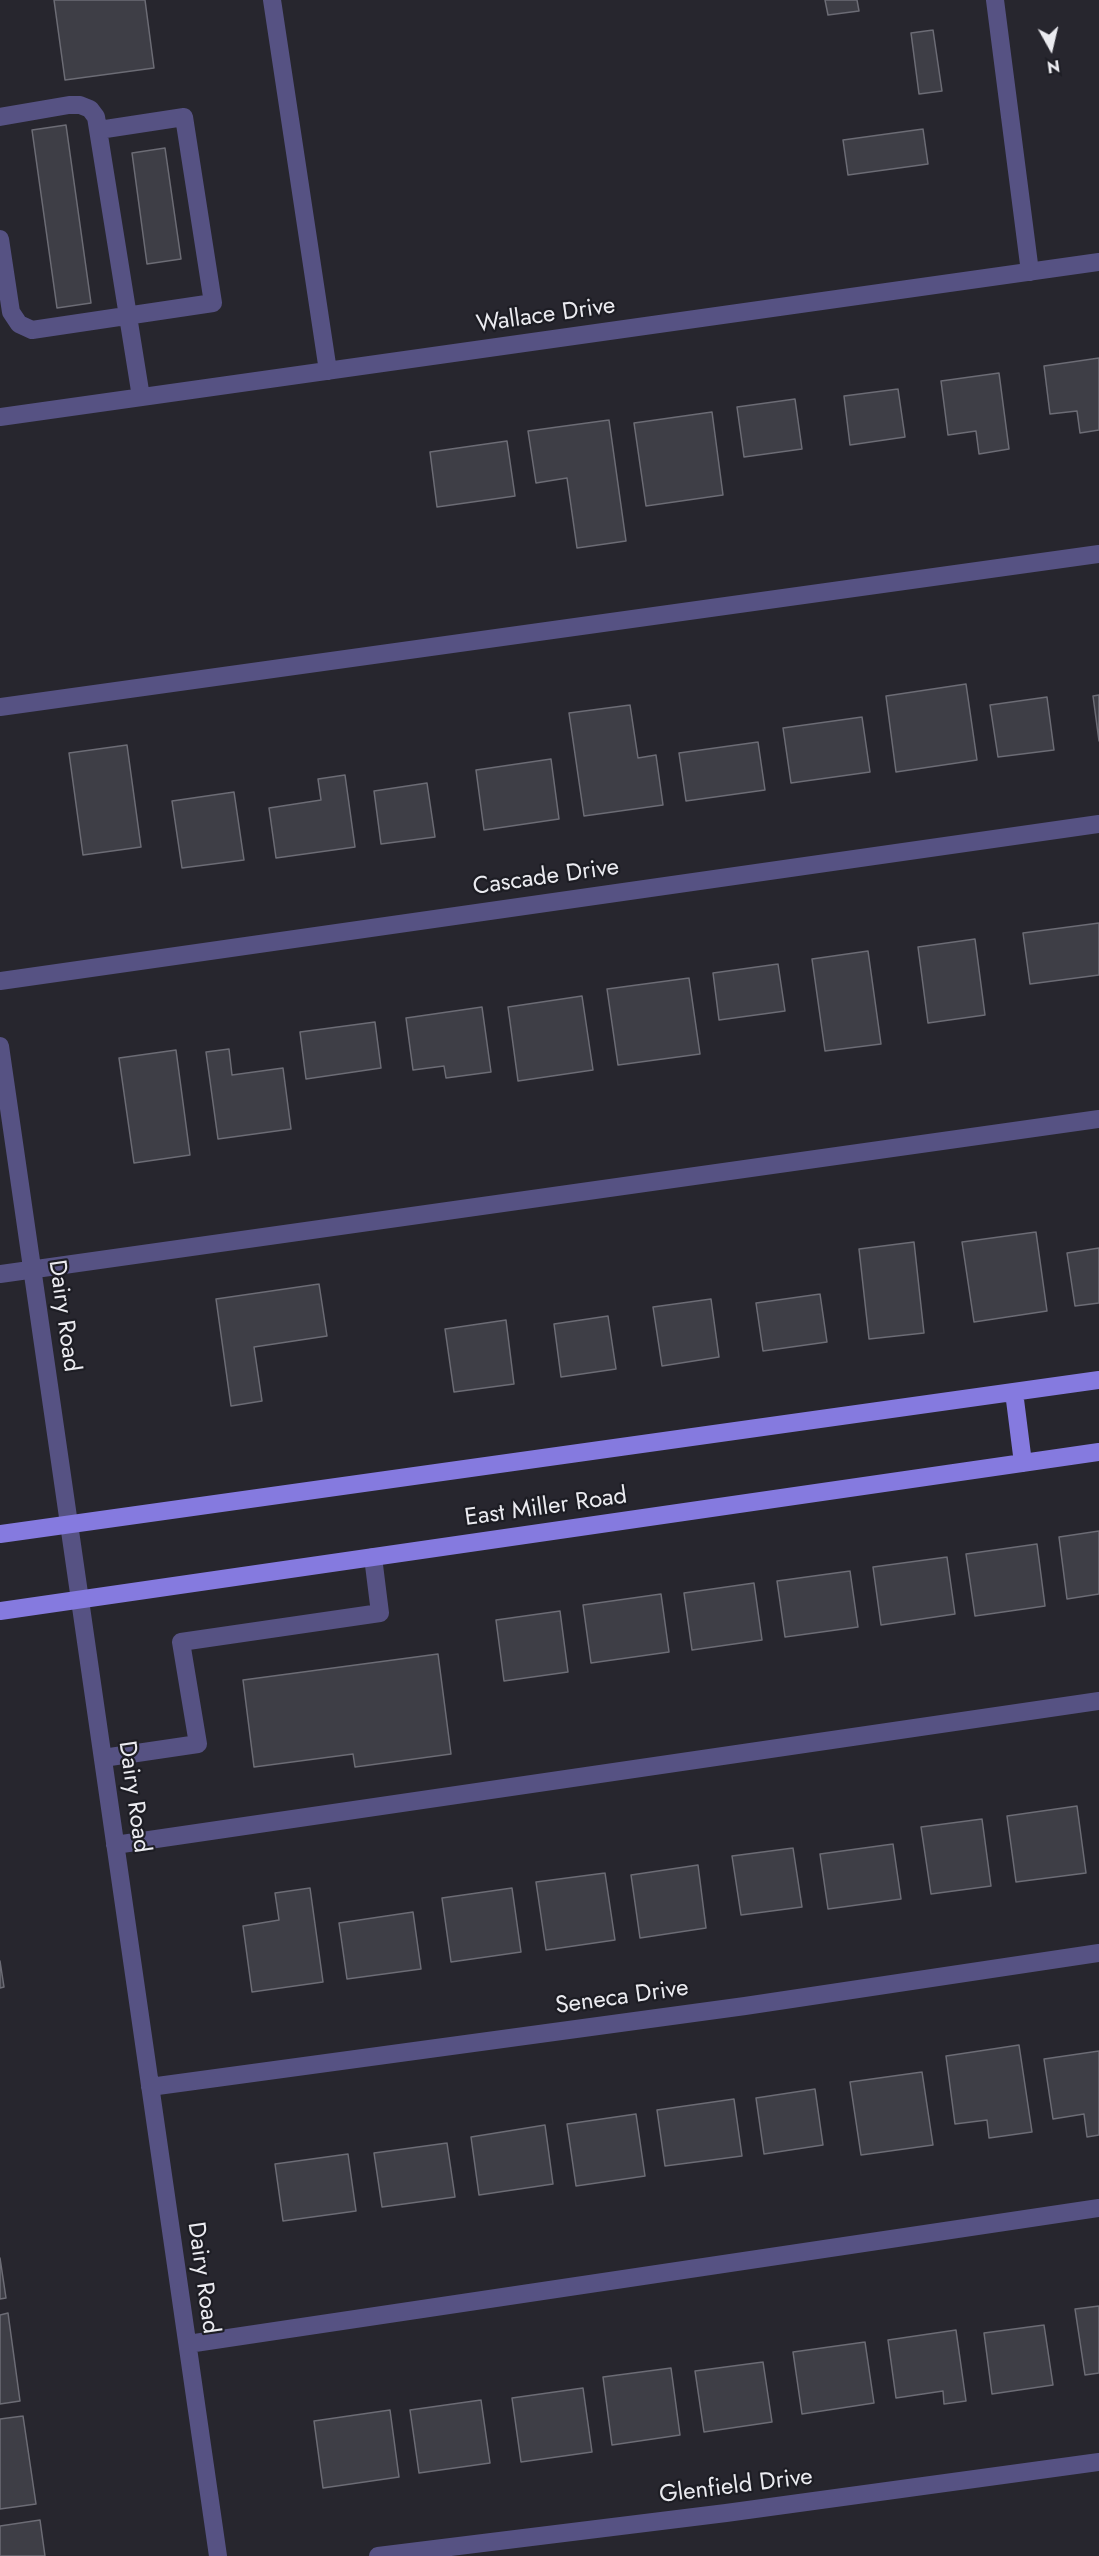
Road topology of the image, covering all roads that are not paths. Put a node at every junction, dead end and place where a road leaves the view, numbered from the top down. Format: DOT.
graph roads {
  1 [pos="272,0"];
  2 [pos="995,0"];
  3 [pos="0,117"];
  4 [pos="99,130"];
  5 [pos="0,239"];
  6 [pos="1099,262"];
  7 [pos="1030,272"];
  8 [pos="3,277"];
  9 [pos="128,315"];
  10 [pos="328,371"];
  11 [pos="141,397"];
  12 [pos="0,417"];
  13 [pos="1099,554"];
  14 [pos="0,707"];
  15 [pos="1099,824"];
  16 [pos="0,981"];
  17 [pos="0,1046"];
  18 [pos="4,1097"];
  19 [pos="1099,1119"];
  20 [pos="32,1269"];
  21 [pos="0,1274"];
  22 [pos="1099,1380"];
  23 [pos="1014,1392"];
  24 [pos="1099,1452"];
  25 [pos="1023,1463"];
  26 [pos="69,1525"];
  27 [pos="0,1534"];
  28 [pos="373,1557"];
  29 [pos="80,1599"];
  30 [pos="0,1611"];
  31 [pos="1099,1701"];
  32 [pos="103,1758"];
  33 [pos="115,1845"];
  34 [pos="1099,1953"];
  35 [pos="150,2087"];
  36 [pos="1099,2208"];
  37 [pos="188,2344"];
  38 [pos="1099,2462"];
  39 [pos="218,2556"];
  40 [pos="378,2556"];
  1 -- 10 [label="street"];
  2 -- 7 [label="street"];
  3 -- 4 [label="street"];
  4 -- 9 [label="street"];
  4 -- 9 [label="street"];
  5 -- 8 [label="street"];
  6 -- 7 [label="street, Wallace Drive"];
  7 -- 10 [label="street, Wallace Drive"];
  8 -- 9 [label="street"];
  9 -- 11 [label="street"];
  10 -- 11 [label="street, Wallace Drive"];
  11 -- 12 [label="street, Wallace Drive"];
  13 -- 14 [label="street"];
  15 -- 16 [label="street, Cascade Drive"];
  17 -- 18 [label="street, Dairy Road"];
  18 -- 20 [label="street, Dairy Road"];
  19 -- 20 [label="street"];
  20 -- 21 [label="street"];
  20 -- 26 [label="street, Dairy Road"];
  22 -- 23 [label="main road, East Miller Road"];
  23 -- 25 [label="main road"];
  23 -- 26 [label="main road, East Miller Road"];
  24 -- 25 [label="main road, East Miller Road"];
  25 -- 28 [label="main road, East Miller Road"];
  26 -- 27 [label="main road, East Miller Road"];
  26 -- 29 [label="street, Dairy Road"];
  28 -- 29 [label="main road, East Miller Road"];
  28 -- 32 [label="street"];
  29 -- 30 [label="main road, East Miller Road"];
  29 -- 32 [label="street, Dairy Road"];
  31 -- 33 [label="street"];
  32 -- 33 [label="street, Dairy Road"];
  33 -- 35 [label="street, Dairy Road"];
  34 -- 35 [label="street, Seneca Drive"];
  35 -- 37 [label="street, Dairy Road"];
  36 -- 37 [label="street"];
  37 -- 39 [label="street, Dairy Road"];
  38 -- 40 [label="street, Glenfield Drive"];
}
